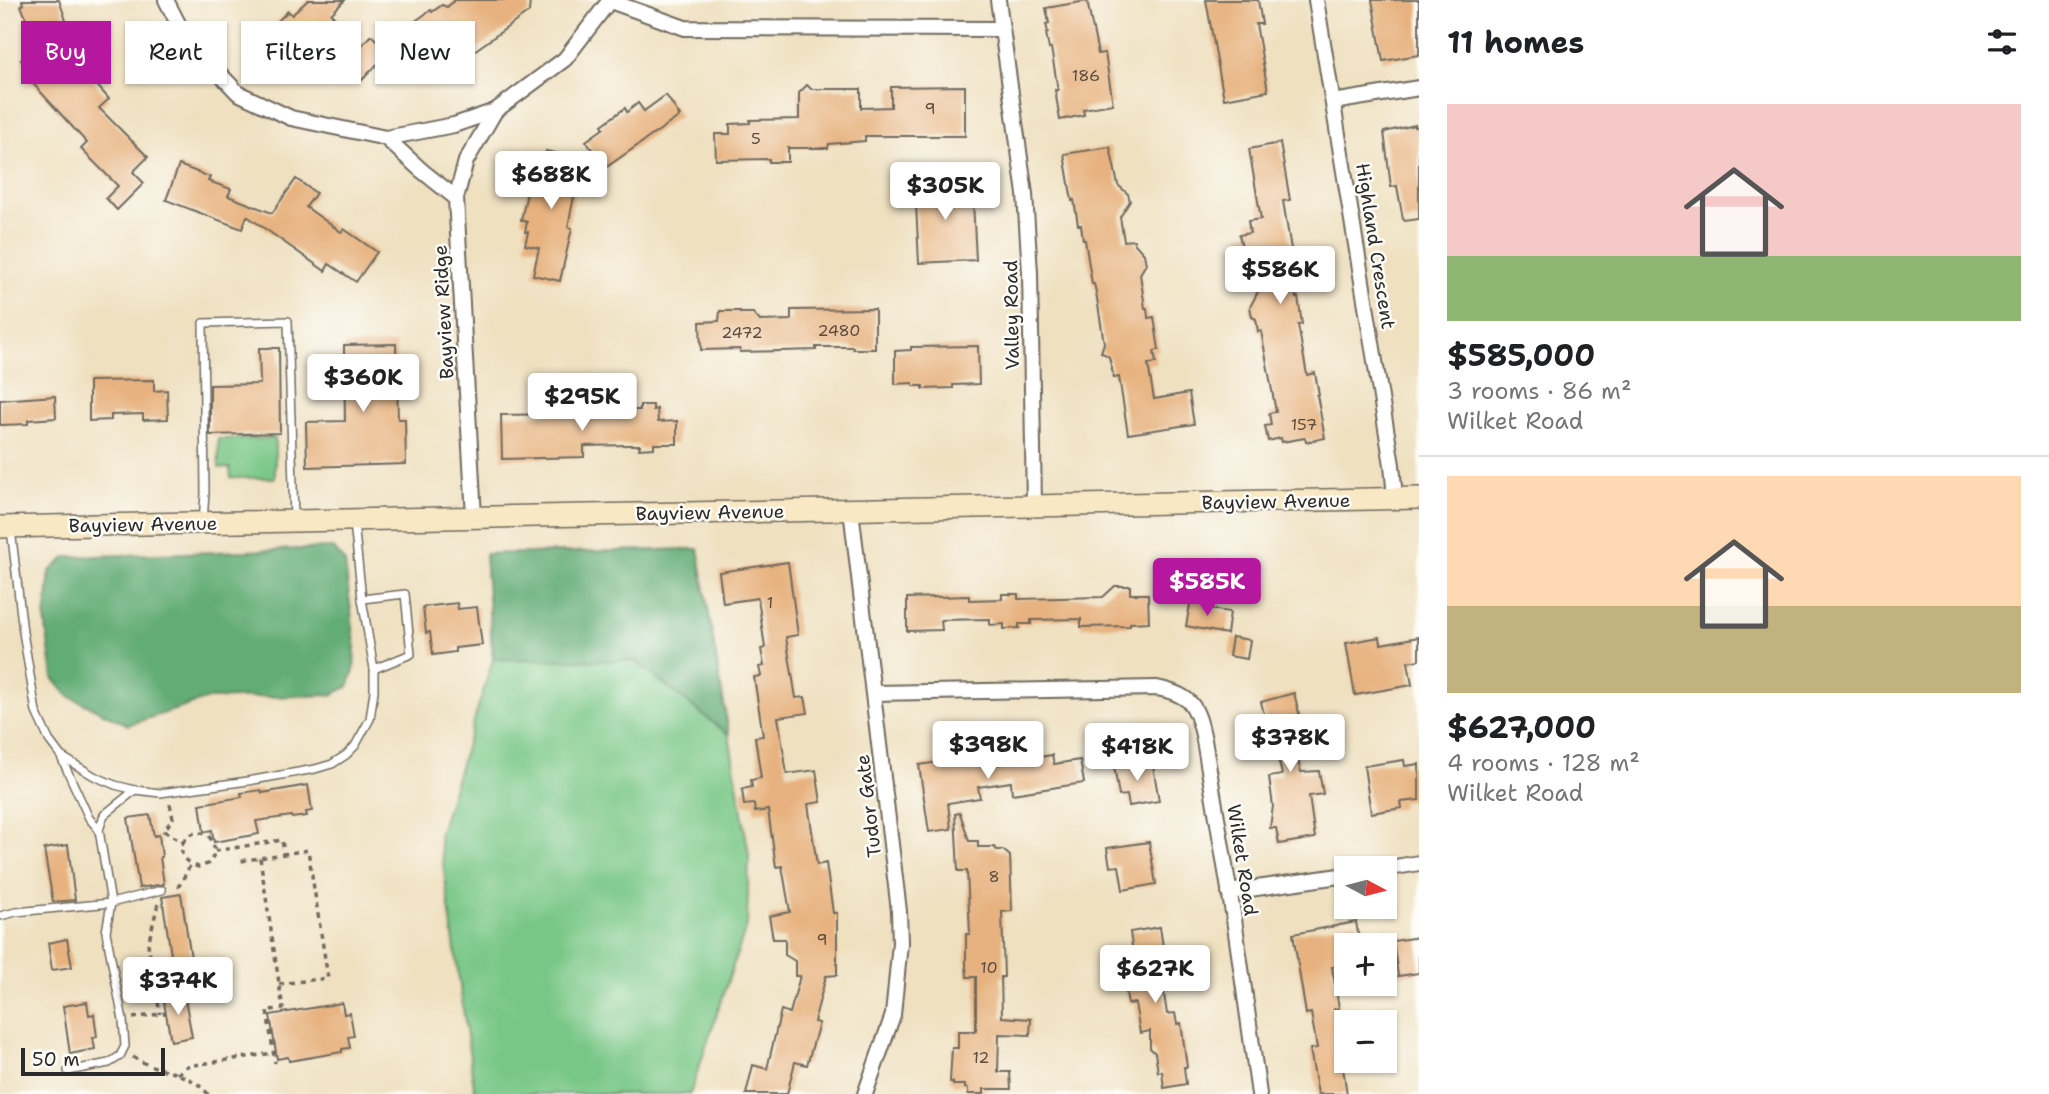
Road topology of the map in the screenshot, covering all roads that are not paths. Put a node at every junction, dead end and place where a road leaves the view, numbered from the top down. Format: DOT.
graph roads {
  1 [pos="166,0"];
  2 [pos="610,0"];
  3 [pos="998,0"];
  4 [pos="1316,0"];
  5 [pos="1001,29"];
  6 [pos="1419,88"];
  7 [pos="1333,102"];
  8 [pos="495,111"];
  9 [pos="386,138"];
  10 [pos="456,198"];
  11 [pos="1395,498"];
  12 [pos="1419,498"];
  13 [pos="1034,505"];
  14 [pos="851,510"];
  15 [pos="474,517"];
  16 [pos="353,519"];
  17 [pos="295,520"];
  18 [pos="203,522"];
  19 [pos="5,527"];
  20 [pos="362,599"];
  21 [pos="374,669"];
  22 [pos="874,693"];
  23 [pos="61,756"];
  24 [pos="135,790"];
  25 [pos="99,830"];
  26 [pos="1419,863"];
  27 [pos="1397,867"];
  28 [pos="1334,876"];
  29 [pos="159,891"];
  30 [pos="1229,892"];
  31 [pos="111,903"];
  32 [pos="0,916"];
  33 [pos="68,1071"];
  34 [pos="865,1094"];
  35 [pos="1259,1094"];
  1 -- 9 [label="street"];
  2 -- 5 [label="street"];
  2 -- 8 [label="street"];
  3 -- 5 [label="street, Valley Road"];
  4 -- 7 [label="street, Highland Crescent"];
  5 -- 13 [label="street, Valley Road"];
  6 -- 7 [label="street"];
  7 -- 11 [label="street, Highland Crescent"];
  8 -- 9 [label="street"];
  8 -- 10 [label="street, Bayview Ridge"];
  9 -- 10 [label="street"];
  10 -- 15 [label="street, Bayview Ridge"];
  11 -- 12 [label="main road, Bayview Avenue"];
  11 -- 13 [label="main road, Bayview Avenue"];
  13 -- 14 [label="main road, Bayview Avenue"];
  14 -- 15 [label="main road, Bayview Avenue"];
  14 -- 22 [label="street, Tudor Gate"];
  15 -- 16 [label="main road, Bayview Avenue"];
  16 -- 17 [label="main road, Bayview Avenue"];
  16 -- 20 [label="lane"];
  17 -- 18 [label="main road, Bayview Avenue"];
  17 -- 18 [label="lane"];
  18 -- 19 [label="main road, Bayview Avenue"];
  19 -- 23 [label="lane"];
  20 -- 21 [label="lane"];
  20 -- 21 [label="lane"];
  21 -- 24 [label="lane"];
  22 -- 30 [label="street, Wilket Road"];
  22 -- 34 [label="street, Tudor Gate"];
  23 -- 24 [label="lane"];
  23 -- 25 [label="lane"];
  24 -- 25 [label="lane"];
  25 -- 31 [label="lane"];
  26 -- 27 [label="street"];
  28 -- 30 [label="street"];
  29 -- 31 [label="lane"];
  30 -- 35 [label="street, Wilket Road"];
  31 -- 32 [label="lane"];
  31 -- 33 [label="lane"];
}
